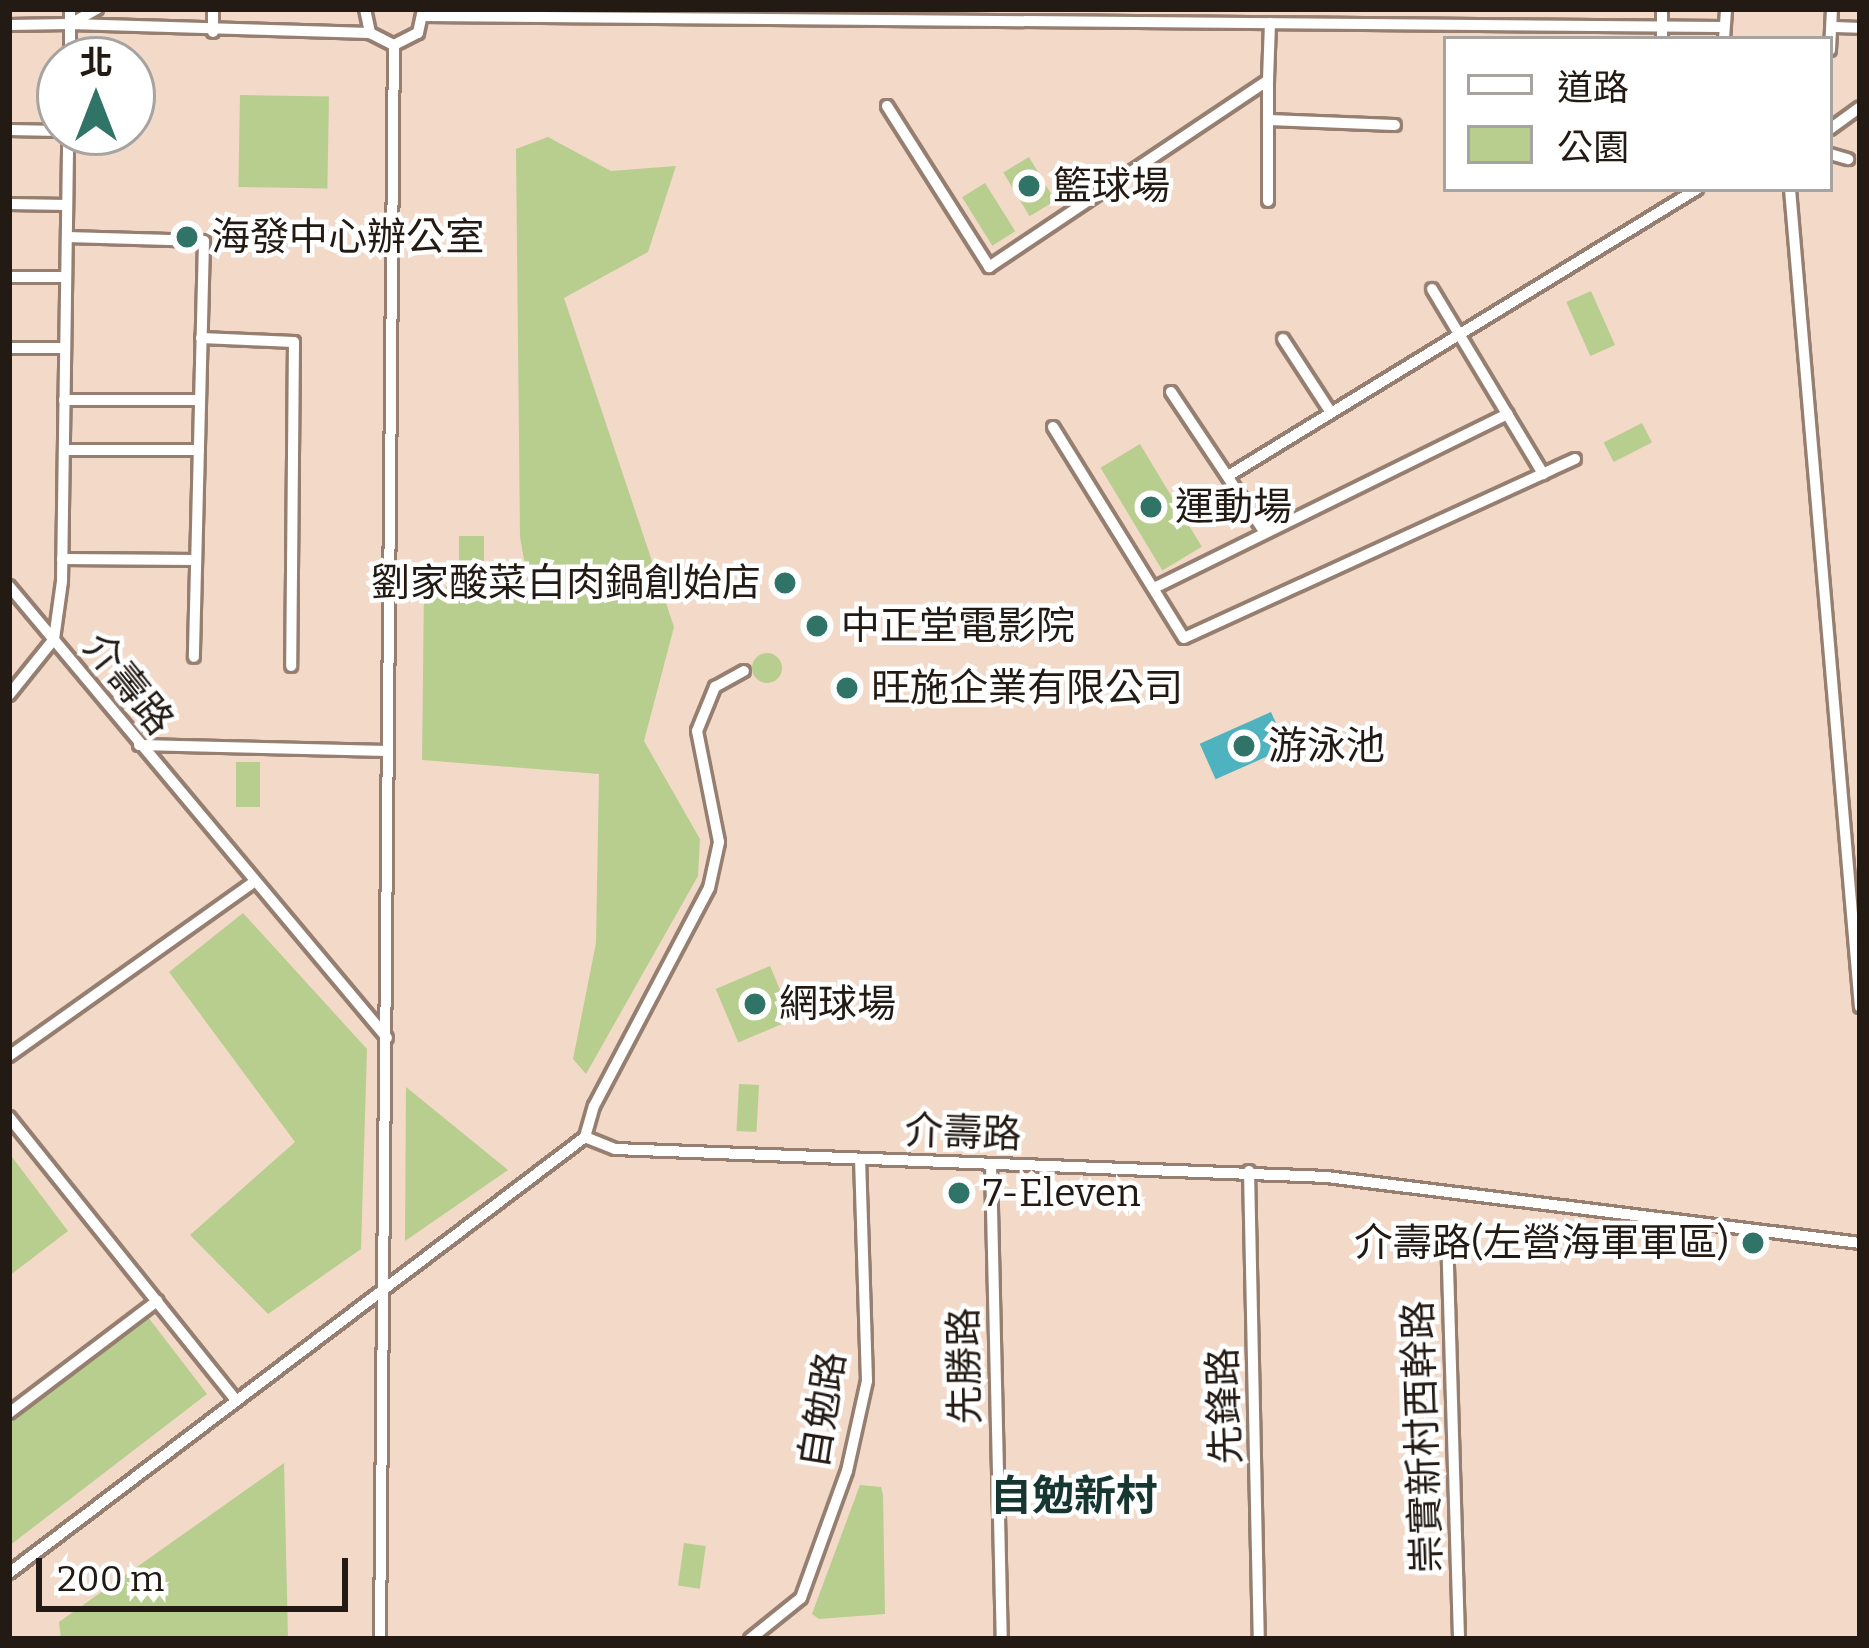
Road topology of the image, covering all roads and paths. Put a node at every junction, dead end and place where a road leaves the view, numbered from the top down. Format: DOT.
graph roads {
  1 [pos="70,9"];
  2 [pos="97,9"];
  3 [pos="213,9"];
  4 [pos="365,9"];
  5 [pos="1580,9"];
  6 [pos="1662,9"];
  7 [pos="1726,9"];
  8 [pos="1832,9"];
  9 [pos="424,12"];
  10 [pos="1270,23"];
  11 [pos="70,24"];
  12 [pos="1580,24"];
  13 [pos="9,25"];
  14 [pos="1835,27"];
  15 [pos="1860,28"];
  16 [pos="213,32"];
  17 [pos="1661,32"];
  18 [pos="370,33"];
  19 [pos="1723,33"];
  20 [pos="70,36"];
  21 [pos="1833,36"];
  22 [pos="394,45"];
  23 [pos="1268,80"];
  24 [pos="887,106"];
  25 [pos="1860,107"];
  26 [pos="1268,120"];
  27 [pos="1395,125"];
  28 [pos="1833,127"];
  29 [pos="1833,155"];
  30 [pos="65,156"];
  31 [pos="1848,159"];
  32 [pos="1692,192"];
  33 [pos="1790,192"];
  34 [pos="1268,201"];
  35 [pos="9,204"];
  36 [pos="67,205"];
  37 [pos="67,237"];
  38 [pos="9,277"];
  39 [pos="66,278"];
  40 [pos="1432,289"];
  41 [pos="1460,337"];
  42 [pos="201,338"];
  43 [pos="1283,339"];
  44 [pos="9,348"];
  45 [pos="65,348"];
  46 [pos="1171,392"];
  47 [pos="64,400"];
  48 [pos="200,400"];
  49 [pos="1330,411"];
  50 [pos="1507,414"];
  51 [pos="1053,427"];
  52 [pos="64,450"];
  53 [pos="199,450"];
  54 [pos="1575,459"];
  55 [pos="1543,474"];
  56 [pos="1228,476"];
  57 [pos="1265,533"];
  58 [pos="62,559"];
  59 [pos="196,560"];
  60 [pos="9,586"];
  61 [pos="1154,588"];
  62 [pos="54,639"];
  63 [pos="194,657"];
  64 [pos="291,666"];
  65 [pos="744,671"];
  66 [pos="9,695"];
  67 [pos="138,745"];
  68 [pos="387,751"];
  69 [pos="250,884"];
  70 [pos="1860,1007"];
  71 [pos="387,1038"];
  72 [pos="9,1056"];
  73 [pos="9,1117"];
  74 [pos="585,1137"];
  75 [pos="860,1159"];
  76 [pos="991,1164"];
  77 [pos="1249,1172"];
  78 [pos="1447,1233"];
  79 [pos="1860,1243"];
  80 [pos="385,1289"];
  81 [pos="158,1301"];
  82 [pos="234,1398"];
  83 [pos="9,1414"];
  84 [pos="9,1573"];
  85 [pos="380,1639"];
  86 [pos="750,1639"];
  87 [pos="1002,1639"];
  88 [pos="1259,1639"];
  89 [pos="1459,1639"];
  1 -- 11 [label="street"];
  2 -- 11 [label="street"];
  3 -- 16 [label="street"];
  4 -- 18 [label="street"];
  5 -- 12 [label="street"];
  6 -- 17 [label="street"];
  7 -- 19 [label="street"];
  8 -- 14 [label="street"];
  9 -- 10 [label="street"];
  9 -- 22 [label="street"];
  10 -- 12 [label="street"];
  10 -- 23 [label="street"];
  11 -- 13 [label="street"];
  11 -- 16 [label="street"];
  11 -- 20 [label="street"];
  12 -- 17 [label="street"];
  14 -- 15 [label="street"];
  14 -- 21 [label="street"];
  16 -- 18 [label="street"];
  17 -- 19 [label="street"];
  18 -- 22 [label="street"];
  22 -- 68 [label="street"];
  23 -- 24 [label="street"];
  23 -- 26 [label="street"];
  25 -- 28 [label="street"];
  26 -- 27 [label="street"];
  26 -- 34 [label="street"];
  29 -- 31 [label="street"];
  30 -- 36 [label="street"];
  32 -- 41 [label="street"];
  33 -- 70 [label="street"];
  35 -- 36 [label="street"];
  36 -- 37 [label="street"];
  37 -- 39 [label="street"];
  37 -- 42 [label="street"];
  38 -- 39 [label="street"];
  39 -- 45 [label="street"];
  40 -- 41 [label="street"];
  41 -- 49 [label="street"];
  41 -- 50 [label="street"];
  42 -- 48 [label="street"];
  42 -- 64 [label="street"];
  43 -- 49 [label="street"];
  44 -- 45 [label="street"];
  45 -- 47 [label="street"];
  46 -- 56 [label="street"];
  47 -- 48 [label="street"];
  47 -- 52 [label="street"];
  48 -- 53 [label="street"];
  49 -- 56 [label="street"];
  50 -- 55 [label="street"];
  50 -- 57 [label="street"];
  51 -- 61 [label="street"];
  52 -- 53 [label="street"];
  52 -- 58 [label="street"];
  53 -- 59 [label="street"];
  54 -- 55 [label="street"];
  55 -- 61 [label="street"];
  56 -- 57 [label="street"];
  57 -- 61 [label="street"];
  58 -- 59 [label="street"];
  58 -- 62 [label="street"];
  59 -- 63 [label="street"];
  60 -- 62 [label="street, 介壽路"];
  62 -- 66 [label="street"];
  62 -- 67 [label="street, 介壽路"];
  65 -- 74 [label="street"];
  67 -- 68 [label="street"];
  67 -- 69 [label="street, 介壽路"];
  68 -- 71 [label="street"];
  69 -- 71 [label="street, 介壽路"];
  69 -- 72 [label="street"];
  71 -- 80 [label="street"];
  73 -- 81 [label="street"];
  74 -- 75 [label="street, 介壽路"];
  74 -- 80 [label="street"];
  75 -- 76 [label="street, 介壽路"];
  75 -- 86 [label="street, 自勉路"];
  76 -- 77 [label="street, 介壽路"];
  76 -- 87 [label="street, 先勝路"];
  77 -- 79 [label="street, 介壽路"];
  77 -- 88 [label="street, 先鋒路"];
  78 -- 89 [label="street, 崇實新村西幹路"];
  80 -- 82 [label="street"];
  80 -- 85 [label="street"];
  81 -- 82 [label="street"];
  81 -- 83 [label="street"];
  82 -- 84 [label="street"];
}
